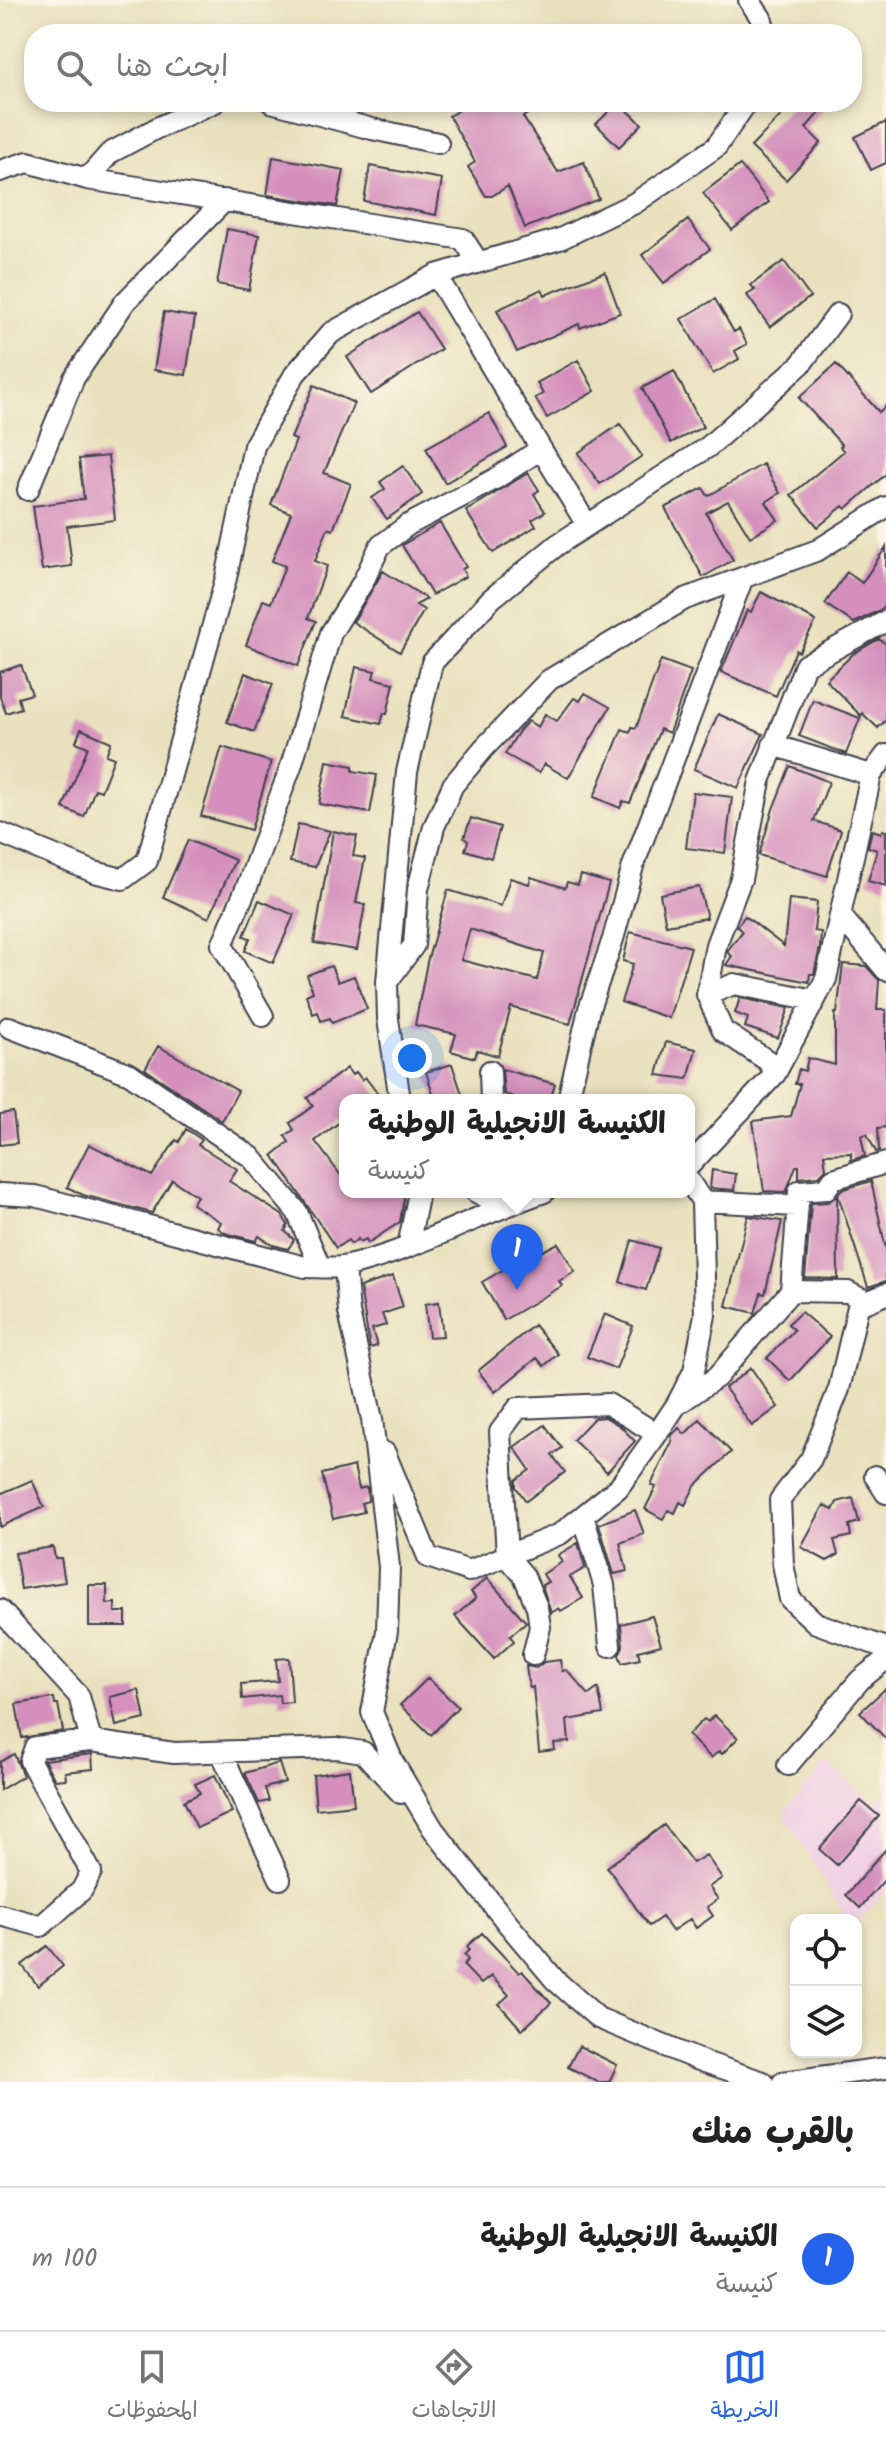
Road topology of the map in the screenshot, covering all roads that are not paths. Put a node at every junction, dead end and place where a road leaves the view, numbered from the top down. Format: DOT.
graph roads {
  1 [pos="749,0"];
  2 [pos="763,24"];
  3 [pos="193,112"];
  4 [pos="308,112"];
  5 [pos="740,112"];
  6 [pos="438,143"];
  7 [pos="0,171"];
  8 [pos="87,179"];
  9 [pos="225,200"];
  10 [pos="470,265"];
  11 [pos="436,275"];
  12 [pos="838,314"];
  13 [pos="541,449"];
  14 [pos="28,490"];
  15 [pos="886,507"];
  16 [pos="587,525"];
  17 [pos="742,580"];
  18 [pos="886,621"];
  19 [pos="773,745"];
  20 [pos="886,755"];
  21 [pos="871,775"];
  22 [pos="0,833"];
  23 [pos="840,915"];
  24 [pos="886,970"];
  25 [pos="387,982"];
  26 [pos="707,995"];
  27 [pos="815,1000"];
  28 [pos="263,1016"];
  29 [pos="9,1027"];
  30 [pos="490,1071"];
  31 [pos="775,1074"];
  32 [pos="399,1094"];
  33 [pos="491,1094"];
  34 [pos="569,1094"];
  35 [pos="695,1160"];
  36 [pos="886,1163"];
  37 [pos="695,1190"];
  38 [pos="0,1194"];
  39 [pos="418,1198"];
  40 [pos="502,1199"];
  41 [pos="702,1201"];
  42 [pos="796,1206"];
  43 [pos="408,1247"];
  44 [pos="320,1267"];
  45 [pos="345,1267"];
  46 [pos="791,1291"];
  47 [pos="886,1294"];
  48 [pos="860,1298"];
  49 [pos="677,1404"];
  50 [pos="372,1419"];
  51 [pos="657,1434"];
  52 [pos="583,1516"];
  53 [pos="507,1556"];
  54 [pos="0,1610"];
  55 [pos="610,1646"];
  56 [pos="886,1648"];
  57 [pos="533,1655"];
  58 [pos="886,1659"];
  59 [pos="91,1741"];
  60 [pos="221,1752"];
  61 [pos="788,1765"];
  62 [pos="433,1829"];
  63 [pos="280,1879"];
  64 [pos="0,1915"];
  65 [pos="886,2067"];
  66 [pos="763,2082"];
  67 [pos="783,2082"];
  68 [pos="876,2082"];
  1 -- 2 [label="street"];
  3 -- 8 [label="street"];
  4 -- 6 [label="street"];
  5 -- 10 [label="street"];
  7 -- 8 [label="street"];
  8 -- 9 [label="street"];
  9 -- 10 [label="street"];
  9 -- 14 [label="street"];
  10 -- 11 [label="street"];
  11 -- 13 [label="street"];
  11 -- 22 [label="street"];
  12 -- 16 [label="street"];
  13 -- 16 [label="street"];
  13 -- 28 [label="street"];
  15 -- 17 [label="street"];
  16 -- 25 [label="street"];
  17 -- 25 [label="street"];
  17 -- 34 [label="street"];
  18 -- 19 [label="street"];
  19 -- 21 [label="street"];
  19 -- 26 [label="street"];
  20 -- 21 [label="street"];
  21 -- 23 [label="street"];
  23 -- 24 [label="street"];
  23 -- 27 [label="street"];
  25 -- 32 [label="street"];
  26 -- 27 [label="street"];
  26 -- 31 [label="street"];
  27 -- 31 [label="street"];
  29 -- 44 [label="street"];
  30 -- 33 [label="street"];
  31 -- 35 [label="street"];
  36 -- 42 [label="street"];
  37 -- 41 [label="street"];
  38 -- 44 [label="street"];
  39 -- 43 [label="street"];
  40 -- 43 [label="street"];
  41 -- 42 [label="street"];
  41 -- 49 [label="street"];
  42 -- 46 [label="street"];
  43 -- 45 [label="street"];
  44 -- 45 [label="street"];
  45 -- 50 [label="street"];
  46 -- 48 [label="street"];
  46 -- 49 [label="street"];
  47 -- 48 [label="street"];
  48 -- 56 [label="street"];
  49 -- 51 [label="street"];
  50 -- 53 [label="street"];
  50 -- 62 [label="street"];
  51 -- 52 [label="street"];
  51 -- 53 [label="street"];
  52 -- 53 [label="street"];
  52 -- 55 [label="street"];
  53 -- 57 [label="street"];
  54 -- 59 [label="street"];
  58 -- 61 [label="street"];
  59 -- 60 [label="street"];
  59 -- 64 [label="street"];
  60 -- 62 [label="street"];
  60 -- 63 [label="street"];
  62 -- 66 [label="street"];
  65 -- 67 [label="street"];
  65 -- 68 [label="street"];
}
